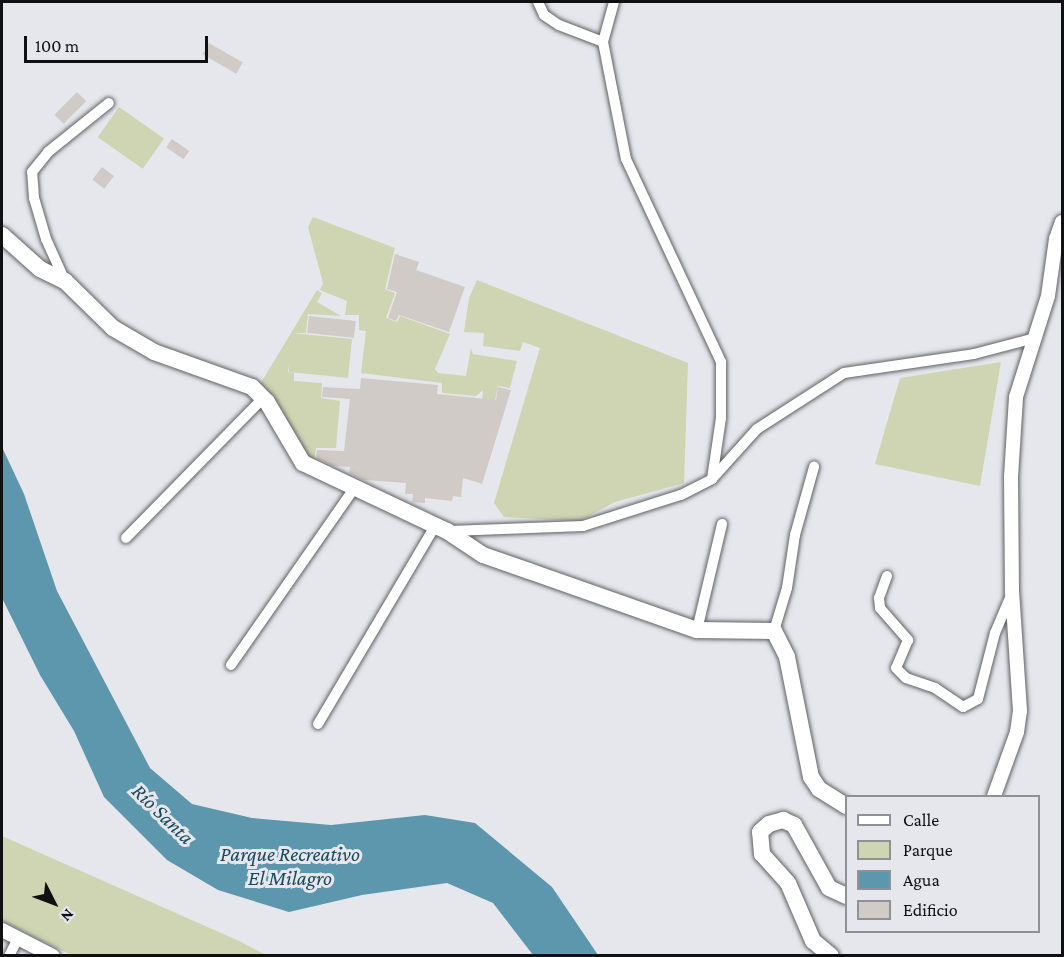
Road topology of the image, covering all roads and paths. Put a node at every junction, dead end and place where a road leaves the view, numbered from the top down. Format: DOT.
graph roads {
  1 [pos="538,2"];
  2 [pos="614,2"];
  3 [pos="603,42"];
  4 [pos="109,103"];
  5 [pos="1062,222"];
  6 [pos="2,235"];
  7 [pos="65,281"];
  8 [pos="1035,338"];
  9 [pos="263,398"];
  10 [pos="814,467"];
  11 [pos="712,479"];
  12 [pos="354,489"];
  13 [pos="722,524"];
  14 [pos="441,529"];
  15 [pos="126,538"];
  16 [pos="887,576"];
  17 [pos="1012,592"];
  18 [pos="697,630"];
  19 [pos="774,631"];
  20 [pos="231,665"];
  21 [pos="318,724"];
  22 [pos="994,795"];
  23 [pos="845,805"];
  24 [pos="845,896"];
  25 [pos="2,930"];
  26 [pos="18,938"];
  27 [pos="9,956"];
  28 [pos="53,956"];
  29 [pos="831,956"];
  1 -- 3 [label="street"];
  2 -- 3 [label="street"];
  3 -- 11 [label="street"];
  4 -- 7 [label="street"];
  5 -- 8 [label="street"];
  6 -- 7 [label="main road"];
  7 -- 9 [label="main road"];
  8 -- 11 [label="street"];
  8 -- 17 [label="street"];
  9 -- 12 [label="main road"];
  9 -- 15 [label="street"];
  10 -- 19 [label="street"];
  11 -- 14 [label="street"];
  12 -- 14 [label="main road"];
  12 -- 20 [label="street"];
  13 -- 18 [label="street"];
  14 -- 18 [label="main road"];
  14 -- 21 [label="street"];
  16 -- 17 [label="street"];
  17 -- 22 [label="street"];
  18 -- 19 [label="main road"];
  19 -- 23 [label="main road"];
  24 -- 29 [label="main road"];
  25 -- 26 [label="street"];
  26 -- 27 [label="street"];
  26 -- 28 [label="street"];
}
